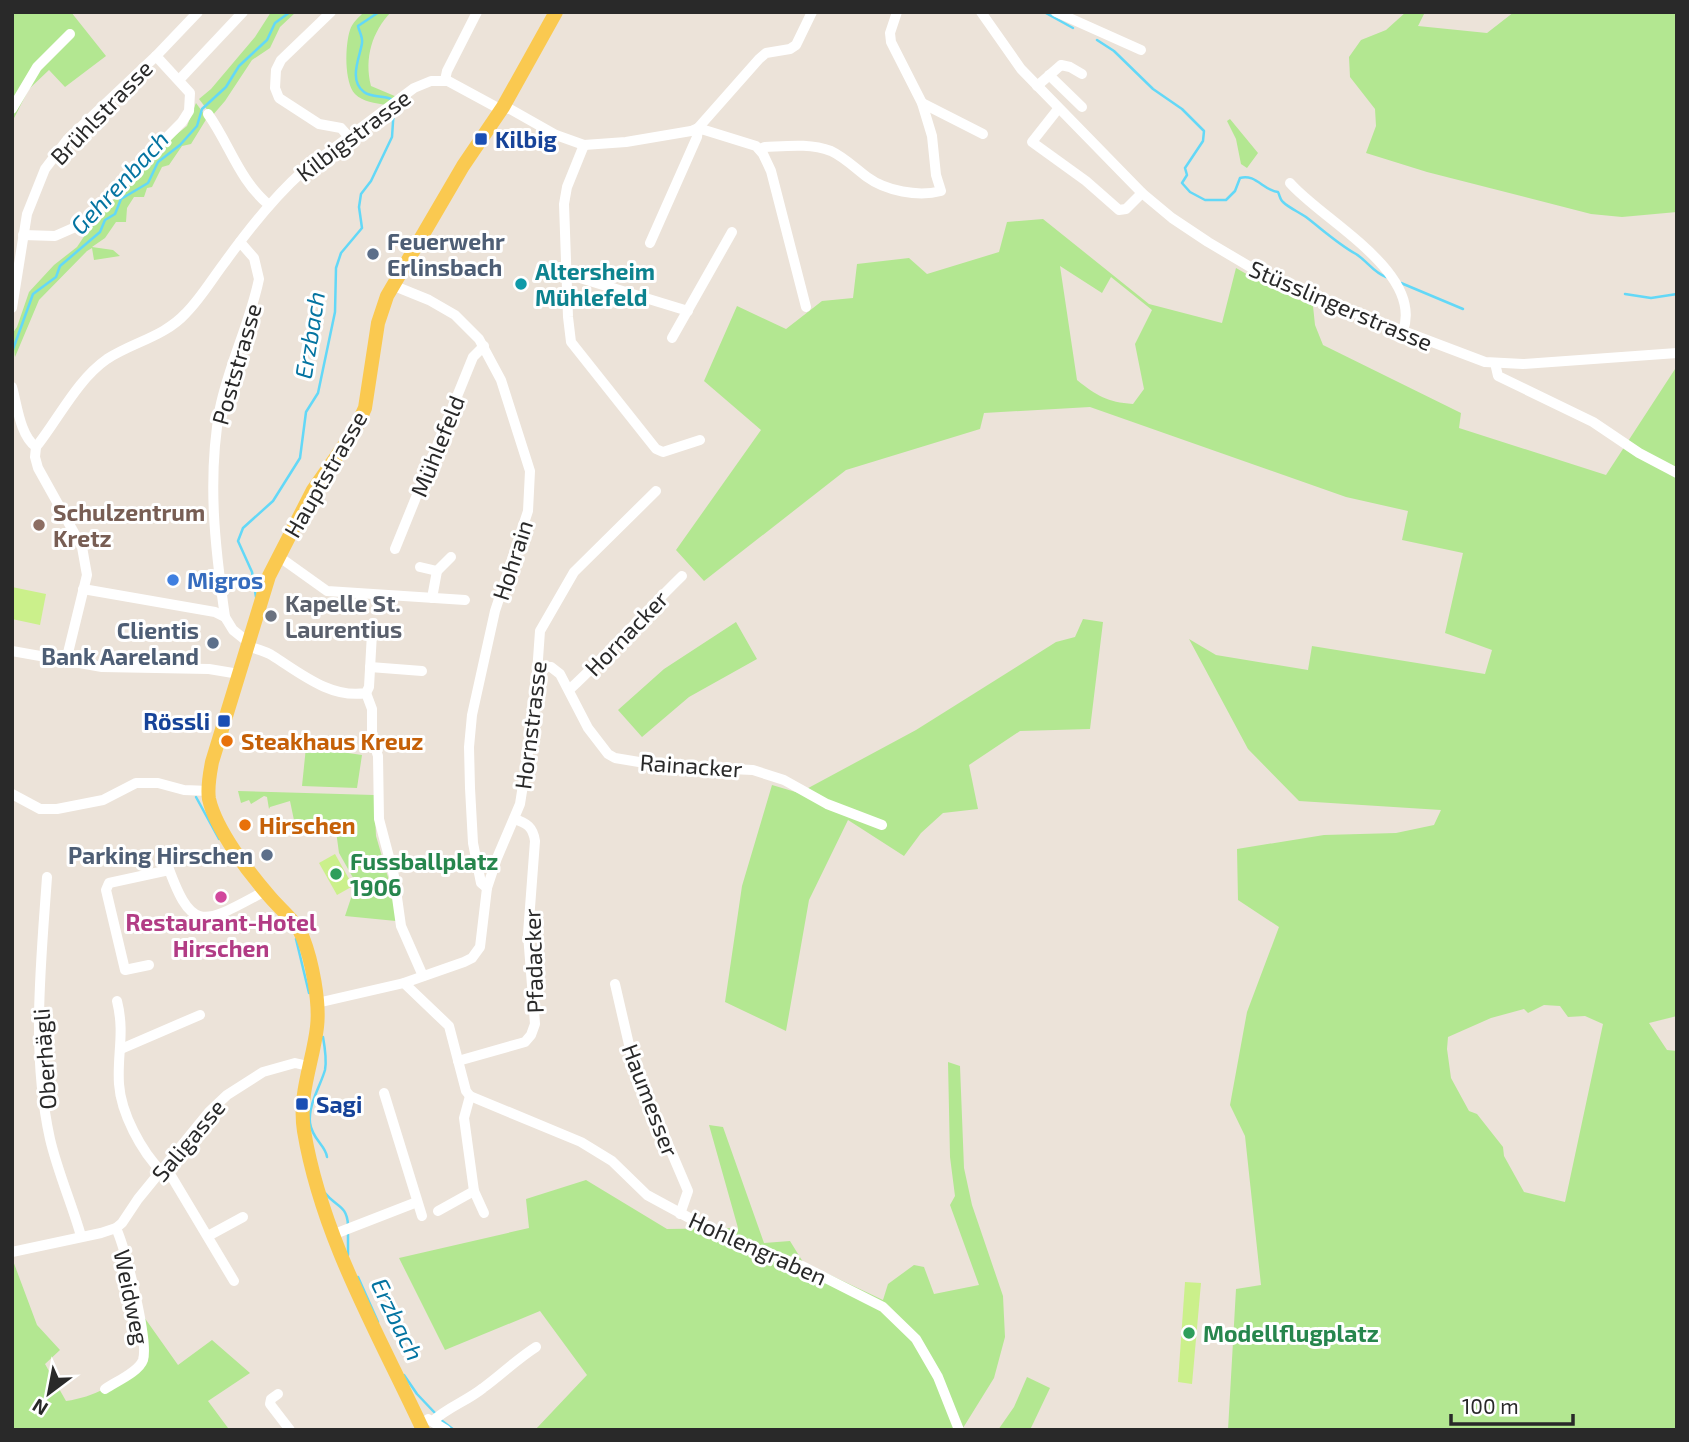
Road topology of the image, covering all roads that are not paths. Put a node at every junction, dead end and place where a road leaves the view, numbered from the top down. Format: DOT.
graph roads {
  1 [pos="198,12"];
  2 [pos="243,12"];
  3 [pos="331,12"];
  4 [pos="477,12"];
  5 [pos="556,12"];
  6 [pos="812,12"];
  7 [pos="897,12"];
  8 [pos="981,12"];
  9 [pos="1056,12"];
  10 [pos="70,34"];
  11 [pos="1141,50"];
  12 [pos="156,56"];
  13 [pos="1082,74"];
  14 [pos="1049,75"];
  15 [pos="179,80"];
  16 [pos="445,80"];
  17 [pos="1037,86"];
  18 [pos="922,103"];
  19 [pos="503,107"];
  20 [pos="1082,107"];
  21 [pos="12,109"];
  22 [pos="1058,109"];
  23 [pos="208,114"];
  24 [pos="698,128"];
  25 [pos="983,134"];
  26 [pos="348,136"];
  27 [pos="584,145"];
  28 [pos="760,149"];
  29 [pos="1290,183"];
  30 [pos="1142,193"];
  31 [pos="269,205"];
  32 [pos="732,232"];
  33 [pos="23,235"];
  34 [pos="240,242"];
  35 [pos="650,243"];
  36 [pos="567,274"];
  37 [pos="392,285"];
  38 [pos="806,307"];
  39 [pos="12,308"];
  40 [pos="688,311"];
  41 [pos="1403,331"];
  42 [pos="672,338"];
  43 [pos="484,345"];
  44 [pos="1677,354"];
  45 [pos="1495,363"];
  46 [pos="12,387"];
  47 [pos="700,440"];
  48 [pos="36,447"];
  49 [pos="1677,473"];
  50 [pos="656,491"];
  51 [pos="395,549"];
  52 [pos="278,556"];
  53 [pos="451,557"];
  54 [pos="420,567"];
  55 [pos="437,571"];
  56 [pos="682,576"];
  57 [pos="83,589"];
  58 [pos="432,598"];
  59 [pos="465,600"];
  60 [pos="225,617"];
  61 [pos="372,633"];
  62 [pos="248,644"];
  63 [pos="12,651"];
  64 [pos="66,661"];
  65 [pos="537,666"];
  66 [pos="370,667"];
  67 [pos="422,671"];
  68 [pos="239,674"];
  69 [pos="570,689"];
  70 [pos="366,693"];
  71 [pos="209,791"];
  72 [pos="12,794"];
  73 [pos="514,819"];
  74 [pos="883,825"];
  75 [pos="47,877"];
  76 [pos="487,888"];
  77 [pos="265,891"];
  78 [pos="149,965"];
  79 [pos="423,976"];
  80 [pos="404,983"];
  81 [pos="615,984"];
  82 [pos="117,1001"];
  83 [pos="317,1003"];
  84 [pos="200,1015"];
  85 [pos="121,1049"];
  86 [pos="458,1060"];
  87 [pos="308,1066"];
  88 [pos="384,1093"];
  89 [pos="470,1096"];
  90 [pos="163,1170"];
  91 [pos="474,1191"];
  92 [pos="417,1202"];
  93 [pos="438,1211"];
  94 [pos="484,1213"];
  95 [pos="681,1213"];
  96 [pos="422,1216"];
  97 [pos="243,1217"];
  98 [pos="116,1228"];
  99 [pos="332,1235"];
  100 [pos="81,1236"];
  101 [pos="208,1236"];
  102 [pos="12,1252"];
  103 [pos="234,1281"];
  104 [pos="536,1347"];
  105 [pos="105,1389"];
  106 [pos="278,1394"];
  107 [pos="422,1426"];
  108 [pos="290,1430"];
  109 [pos="446,1430"];
  110 [pos="959,1430"];
  1 -- 12 [label="street, Brühlstrasse"];
  2 -- 15 [label="street"];
  3 -- 26 [label="street"];
  4 -- 16 [label="street"];
  5 -- 19 [label="main road, Hauptstrasse"];
  6 -- 24 [label="street"];
  7 -- 18 [label="street"];
  8 -- 17 [label="street, Stüsslingerstrasse"];
  9 -- 11 [label="street"];
  10 -- 21 [label="street"];
  12 -- 15 [label="street"];
  12 -- 33 [label="street, Brühlstrasse"];
  13 -- 14 [label="street"];
  14 -- 17 [label="street"];
  14 -- 20 [label="street"];
  15 -- 33 [label="street"];
  16 -- 19 [label="street"];
  16 -- 26 [label="street, Kilbigstrasse"];
  17 -- 22 [label="street, Stüsslingerstrasse"];
  18 -- 25 [label="street"];
  18 -- 28 [label="street"];
  19 -- 27 [label="street"];
  19 -- 37 [label="main road, Hauptstrasse"];
  22 -- 30 [label="street, Stüsslingerstrasse"];
  22 -- 30 [label="street"];
  23 -- 31 [label="street"];
  24 -- 27 [label="street"];
  24 -- 28 [label="street"];
  24 -- 35 [label="street"];
  26 -- 31 [label="street, Kilbigstrasse"];
  27 -- 36 [label="street"];
  28 -- 38 [label="street"];
  29 -- 41 [label="street"];
  30 -- 41 [label="street, Stüsslingerstrasse"];
  31 -- 34 [label="street, Kilbigstrasse"];
  32 -- 40 [label="street"];
  33 -- 39 [label="street, Brühlstrasse"];
  34 -- 48 [label="street, Kilbigstrasse"];
  34 -- 60 [label="street, Poststrasse"];
  36 -- 40 [label="street"];
  36 -- 47 [label="street"];
  37 -- 43 [label="street, Hohrain"];
  37 -- 52 [label="main road, Hauptstrasse"];
  40 -- 42 [label="street"];
  41 -- 45 [label="street, Stüsslingerstrasse"];
  43 -- 51 [label="street, Mühlefeld"];
  43 -- 76 [label="street, Hohrain"];
  44 -- 45 [label="street, Stüsslingerstrasse"];
  45 -- 49 [label="street"];
  46 -- 48 [label="street"];
  48 -- 57 [label="street"];
  50 -- 65 [label="street, Hornstrasse"];
  52 -- 58 [label="street"];
  52 -- 62 [label="main road, Hauptstrasse"];
  53 -- 55 [label="street"];
  54 -- 55 [label="street"];
  55 -- 58 [label="street"];
  56 -- 69 [label="street, Hornacker"];
  57 -- 60 [label="street"];
  57 -- 64 [label="street"];
  58 -- 59 [label="street"];
  60 -- 62 [label="street"];
  61 -- 66 [label="street"];
  62 -- 68 [label="main road, Hauptstrasse"];
  62 -- 70 [label="street"];
  63 -- 64 [label="street"];
  64 -- 68 [label="street"];
  65 -- 69 [label="street, Rainacker"];
  65 -- 73 [label="street, Hornstrasse"];
  66 -- 67 [label="street"];
  66 -- 70 [label="street"];
  68 -- 71 [label="main road, Hauptstrasse"];
  69 -- 74 [label="street, Rainacker"];
  70 -- 79 [label="street"];
  71 -- 72 [label="street"];
  71 -- 77 [label="main road, Hauptstrasse"];
  73 -- 76 [label="street, Hornstrasse"];
  73 -- 86 [label="street, Pfadacker"];
  75 -- 100 [label="street, Oberhägli"];
  76 -- 79 [label="street, Hornstrasse"];
  77 -- 78 [label="street"];
  77 -- 83 [label="main road, Hauptstrasse"];
  79 -- 80 [label="street, Hornstrasse"];
  80 -- 83 [label="street, Hornstrasse"];
  80 -- 86 [label="street"];
  81 -- 95 [label="street, Haumesser"];
  82 -- 85 [label="street"];
  83 -- 87 [label="main road, Hauptstrasse"];
  84 -- 85 [label="street"];
  85 -- 90 [label="street"];
  86 -- 89 [label="street"];
  87 -- 90 [label="street, Saligasse"];
  87 -- 99 [label="main road, Hauptstrasse"];
  88 -- 92 [label="street"];
  89 -- 91 [label="street"];
  89 -- 95 [label="street, Hohlengraben"];
  90 -- 98 [label="street, Saligasse"];
  90 -- 101 [label="street"];
  91 -- 93 [label="street"];
  91 -- 94 [label="street"];
  92 -- 96 [label="street"];
  92 -- 99 [label="street"];
  95 -- 110 [label="street, Hohlengraben"];
  97 -- 101 [label="street"];
  98 -- 100 [label="street"];
  98 -- 105 [label="street, Weidweg"];
  99 -- 107 [label="main road, Hauptstrasse"];
  100 -- 102 [label="street"];
  101 -- 103 [label="street"];
  104 -- 107 [label="street"];
  106 -- 108 [label="street"];
  107 -- 109 [label="street"];
}
